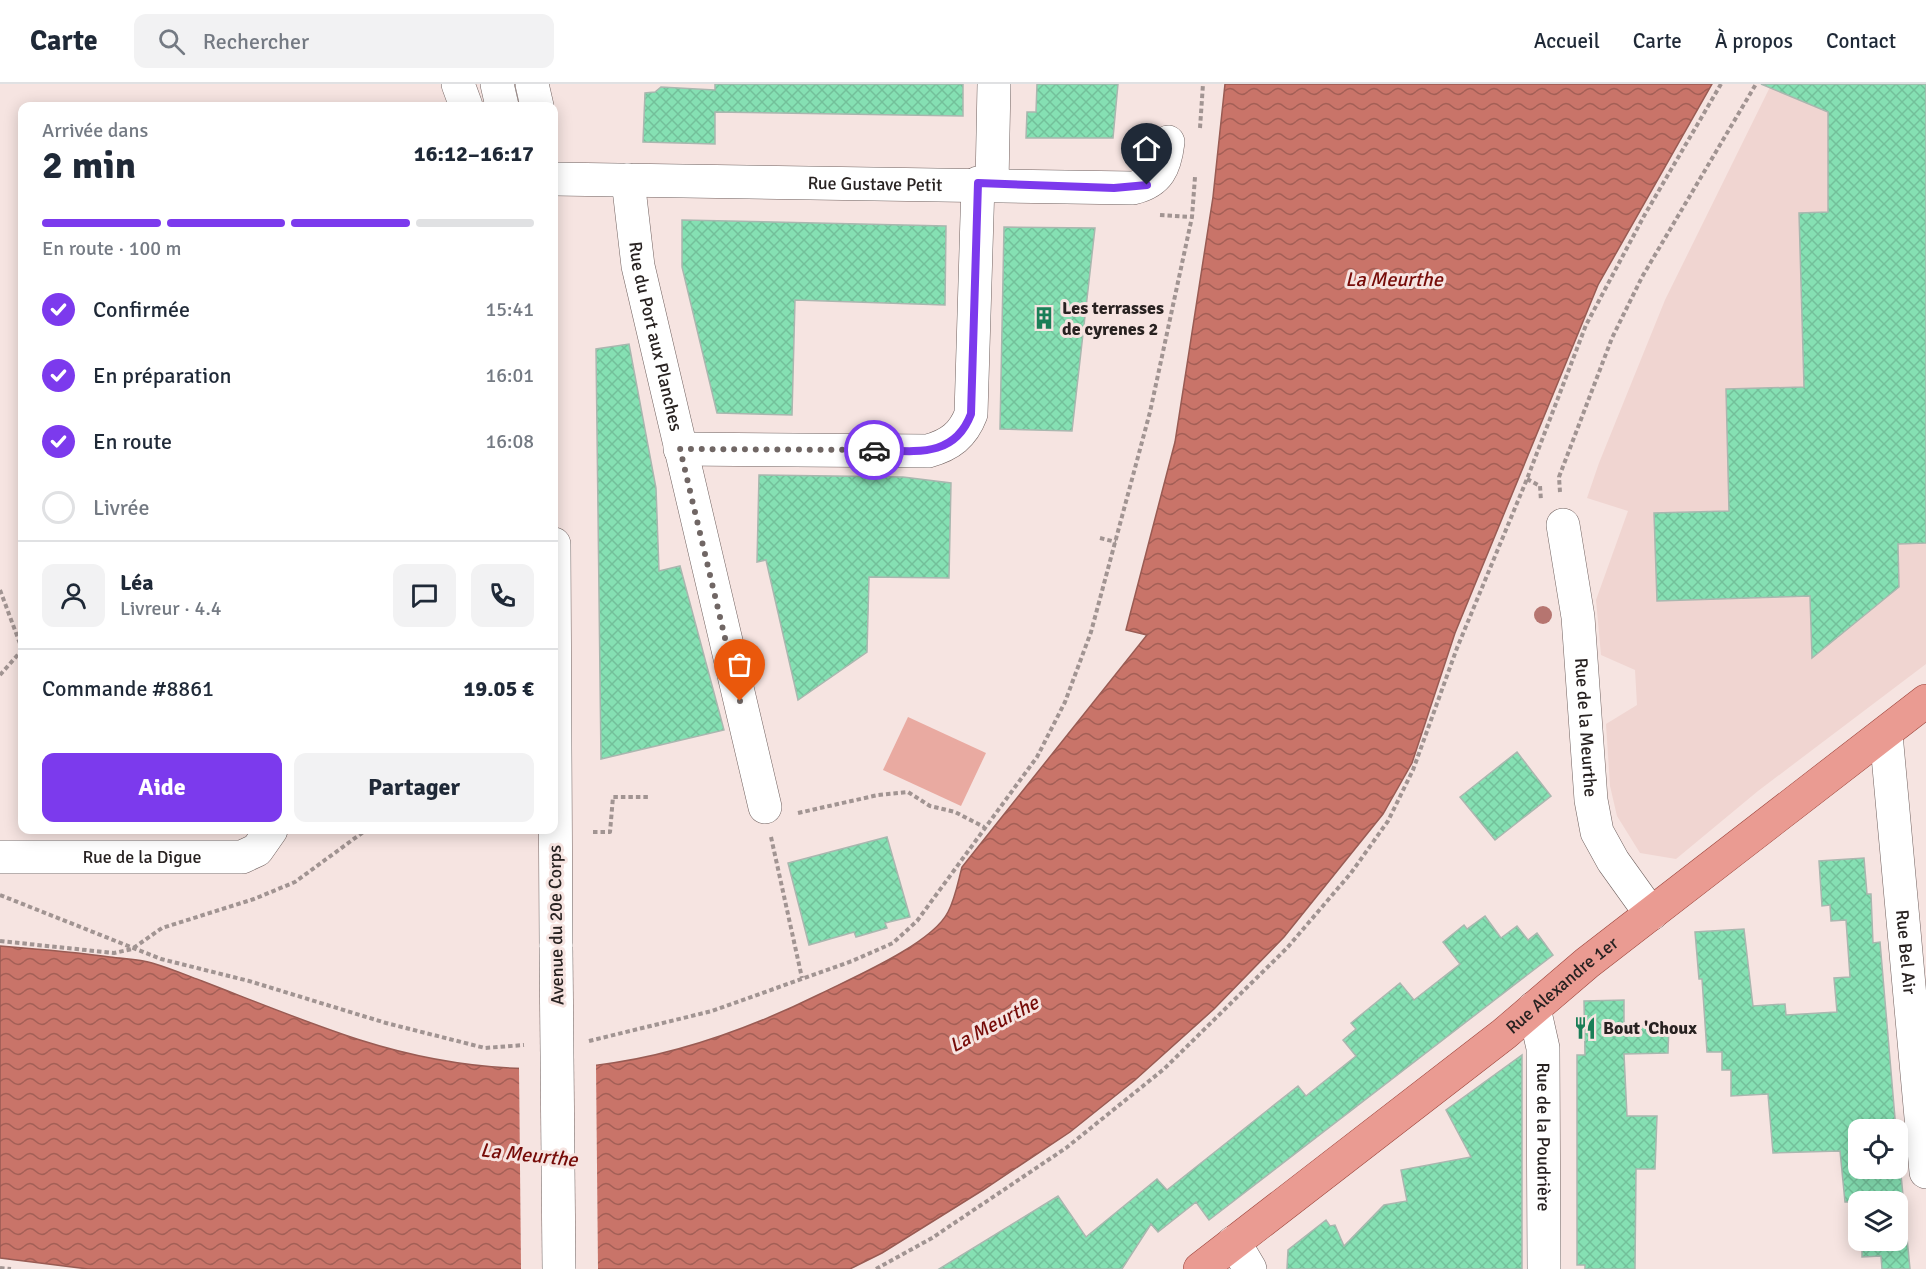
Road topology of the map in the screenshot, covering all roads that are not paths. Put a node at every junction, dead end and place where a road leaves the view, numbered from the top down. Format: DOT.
graph roads {
  1 [pos="458,84"];
  2 [pos="497,84"];
  3 [pos="532,84"];
  4 [pos="994,84"];
  5 [pos="465,102"];
  6 [pos="501,102"];
  7 [pos="536,102"];
  8 [pos="1183,141"];
  9 [pos="558,179"];
  10 [pos="628,180"];
  11 [pos="985,183"];
  12 [pos="680,449"];
  13 [pos="1563,525"];
  14 [pos="1926,701"];
  15 [pos="1886,734"];
  16 [pos="766,814"];
  17 [pos="269,834"];
  18 [pos="555,834"];
  19 [pos="0,857"];
  20 [pos="1651,914"];
  21 [pos="1534,1008"];
  22 [pos="1926,1172"];
  23 [pos="1242,1256"];
  24 [pos="559,1269"];
  25 [pos="1200,1269"];
  26 [pos="1544,1269"];
  1 -- 5 [label="street"];
  2 -- 6 [label="street"];
  3 -- 7 [label="street"];
  4 -- 11 [label="street"];
  8 -- 11 [label="street, Rue Gustave Petit"];
  9 -- 10 [label="street, Rue Gustave Petit"];
  10 -- 11 [label="street, Rue Gustave Petit"];
  10 -- 12 [label="street, Rue du Port aux Planches"];
  11 -- 12 [label="street"];
  12 -- 16 [label="street, Rue du Port aux Planches"];
  13 -- 20 [label="street, Rue de la Meurthe"];
  14 -- 15 [label="main road, Rue Alexandre 1er"];
  15 -- 20 [label="main road, Rue Alexandre 1er"];
  15 -- 22 [label="street, Rue Bel Air"];
  17 -- 19 [label="street, Rue de la Digue"];
  18 -- 24 [label="street, Avenue du 20e Corps, bridge"];
  20 -- 21 [label="main road, Rue Alexandre 1er"];
  21 -- 23 [label="main road, Rue Alexandre 1er"];
  21 -- 26 [label="street, Rue de la Poudrière"];
  23 -- 25 [label="main road, Rue Alexandre 1er"];
}
